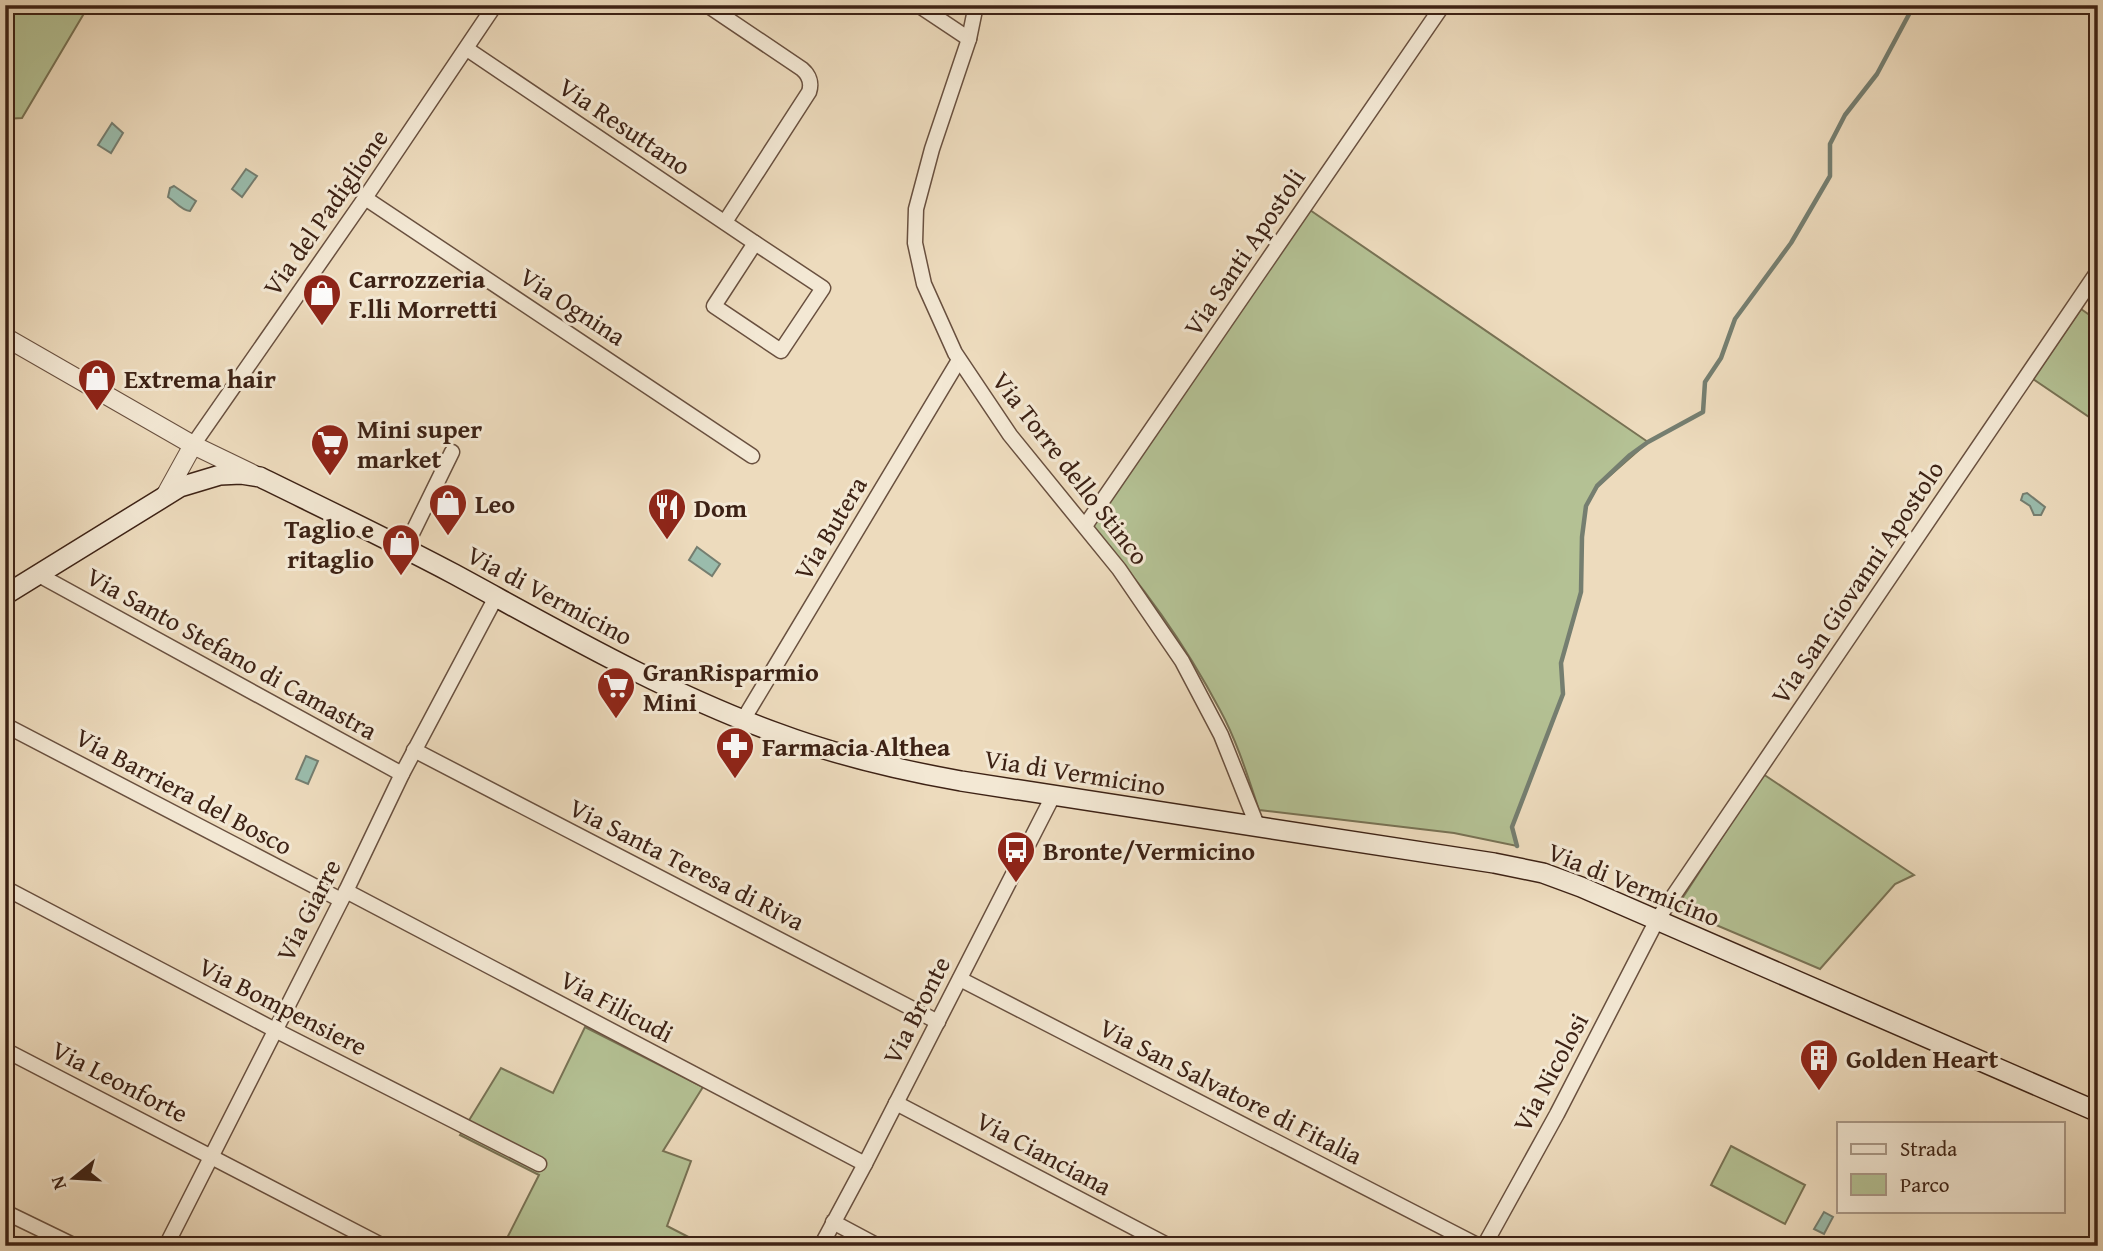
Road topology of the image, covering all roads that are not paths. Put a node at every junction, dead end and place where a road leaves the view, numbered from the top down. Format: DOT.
graph roads {
  1 [pos="495,5"];
  2 [pos="707,5"];
  3 [pos="918,5"];
  4 [pos="976,5"];
  5 [pos="1443,5"];
  6 [pos="969,39"];
  7 [pos="467,49"];
  8 [pos="365,198"];
  9 [pos="725,222"];
  10 [pos="755,243"];
  11 [pos="2098,271"];
  12 [pos="5,337"];
  13 [pos="959,360"];
  14 [pos="193,445"];
  15 [pos="452,452"];
  16 [pos="752,456"];
  17 [pos="207,477"];
  18 [pos="260,477"];
  19 [pos="166,494"];
  20 [pos="1085,526"];
  21 [pos="405,548"];
  22 [pos="40,575"];
  23 [pos="5,595"];
  24 [pos="496,597"];
  25 [pos="743,720"];
  26 [pos="5,725"];
  27 [pos="414,750"];
  28 [pos="401,774"];
  29 [pos="1053,796"];
  30 [pos="1256,825"];
  31 [pos="5,888"];
  32 [pos="343,896"];
  33 [pos="1657,920"];
  34 [pos="960,979"];
  35 [pos="938,1022"];
  36 [pos="275,1030"];
  37 [pos="5,1050"];
  38 [pos="897,1103"];
  39 [pos="2098,1112"];
  40 [pos="212,1157"];
  41 [pos="539,1164"];
  42 [pos="865,1164"];
  43 [pos="5,1212"];
  44 [pos="833,1222"];
  45 [pos="75,1246"];
  46 [pos="166,1246"];
  47 [pos="383,1246"];
  48 [pos="821,1246"];
  49 [pos="878,1246"];
  50 [pos="1169,1246"];
  51 [pos="1479,1246"];
  52 [pos="1484,1246"];
  1 -- 7 [label="street, Via del Padiglione"];
  2 -- 9 [label="street"];
  3 -- 6 [label="street"];
  4 -- 6 [label="street, Via Torre dello Stinco"];
  5 -- 20 [label="street, Via Santi Apostoli"];
  6 -- 13 [label="street, Via Torre dello Stinco"];
  7 -- 8 [label="street, Via del Padiglione"];
  7 -- 9 [label="street, Via Resuttano"];
  8 -- 14 [label="street, Via del Padiglione"];
  8 -- 16 [label="street, Via Ognina"];
  9 -- 10 [label="street, Via Resuttano"];
  10 -- 10 [label="street, Via Resuttano"];
  11 -- 33 [label="street, Via San Giovanni Apostolo"];
  12 -- 14 [label="street"];
  13 -- 20 [label="street, Via Torre dello Stinco"];
  13 -- 25 [label="street, Via Butera"];
  14 -- 17 [label="street"];
  14 -- 18 [label="street"];
  14 -- 19 [label="street"];
  15 -- 21 [label="street"];
  17 -- 18 [label="main road, Via di Vermicino"];
  17 -- 19 [label="main road, Via di Vermicino"];
  18 -- 21 [label="main road, Via di Vermicino"];
  19 -- 22 [label="main road, Via di Vermicino"];
  20 -- 30 [label="street, Via Torre dello Stinco"];
  21 -- 24 [label="main road, Via di Vermicino"];
  22 -- 23 [label="main road, Via di Vermicino"];
  22 -- 28 [label="street, Via Santo Stefano di Camastra"];
  24 -- 25 [label="main road, Via di Vermicino"];
  24 -- 27 [label="street, Via Giarre"];
  25 -- 29 [label="main road, Via di Vermicino"];
  26 -- 32 [label="street, Via Barriera del Bosco"];
  27 -- 28 [label="street, Via Giarre"];
  27 -- 35 [label="street, Via Santa Teresa di Riva"];
  28 -- 32 [label="street, Via Giarre"];
  29 -- 30 [label="main road, Via di Vermicino"];
  29 -- 34 [label="street, Via Bronte"];
  30 -- 33 [label="main road, Via di Vermicino"];
  31 -- 36 [label="street, Via Bompensiere"];
  32 -- 36 [label="street, Via Giarre"];
  32 -- 42 [label="street, Via Filicudi"];
  33 -- 39 [label="main road, Via di Vermicino"];
  33 -- 52 [label="street, Via Nicolosi"];
  34 -- 35 [label="street, Via Bronte"];
  34 -- 51 [label="street, Via San Salvatore di Fitalia"];
  35 -- 38 [label="street, Via Bronte"];
  36 -- 40 [label="street, Via Giarre"];
  36 -- 41 [label="street, Via Bompensiere"];
  37 -- 40 [label="street, Via Leonforte"];
  38 -- 42 [label="street, Via Bronte"];
  38 -- 50 [label="street, Via Cianciana"];
  40 -- 46 [label="street, Via Giarre"];
  40 -- 47 [label="street, Via Leonforte"];
  42 -- 44 [label="street, Via Bronte"];
  43 -- 45 [label="street"];
  44 -- 48 [label="street, Via Bronte"];
  44 -- 49 [label="street"];
}
